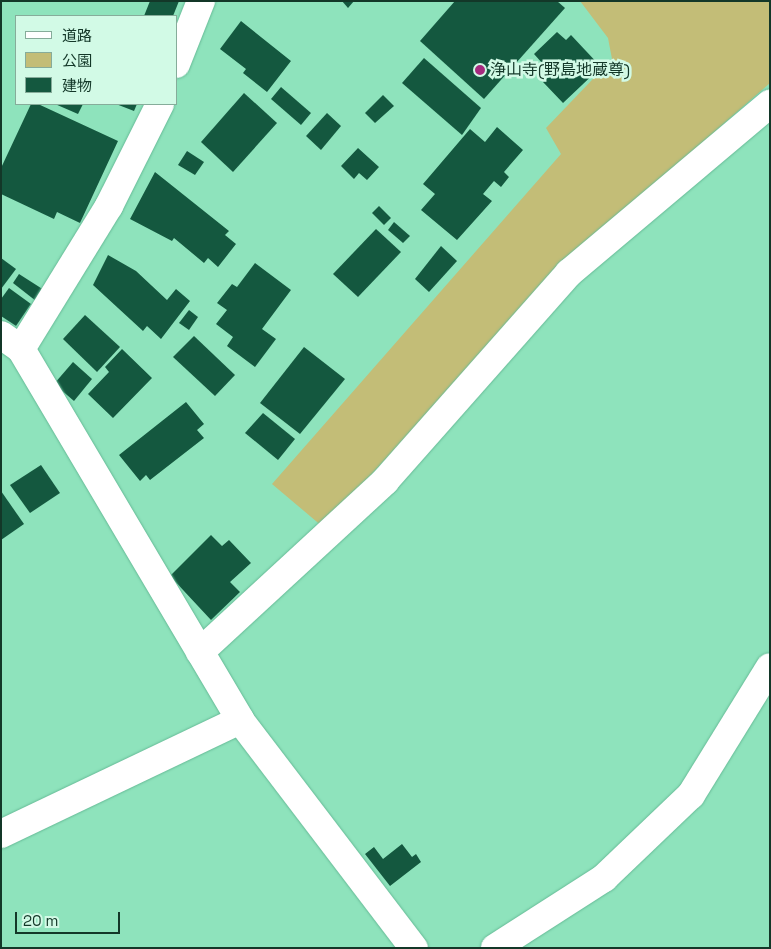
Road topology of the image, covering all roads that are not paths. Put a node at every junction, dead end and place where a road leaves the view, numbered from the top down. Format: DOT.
graph roads {
  1 [pos="201,1"];
  2 [pos="178,59"];
  3 [pos="770,104"];
  4 [pos="160,105"];
  5 [pos="11,342"];
  6 [pos="200,652"];
  7 [pos="770,667"];
  8 [pos="240,720"];
  9 [pos="1,834"];
  10 [pos="414,948"];
  11 [pos="495,948"];
  1 -- 2 [label="street"];
  3 -- 6 [label="street"];
  4 -- 5 [label="street"];
  5 -- 6 [label="street"];
  6 -- 8 [label="street"];
  7 -- 11 [label="street"];
  8 -- 9 [label="street"];
  8 -- 10 [label="street"];
}
